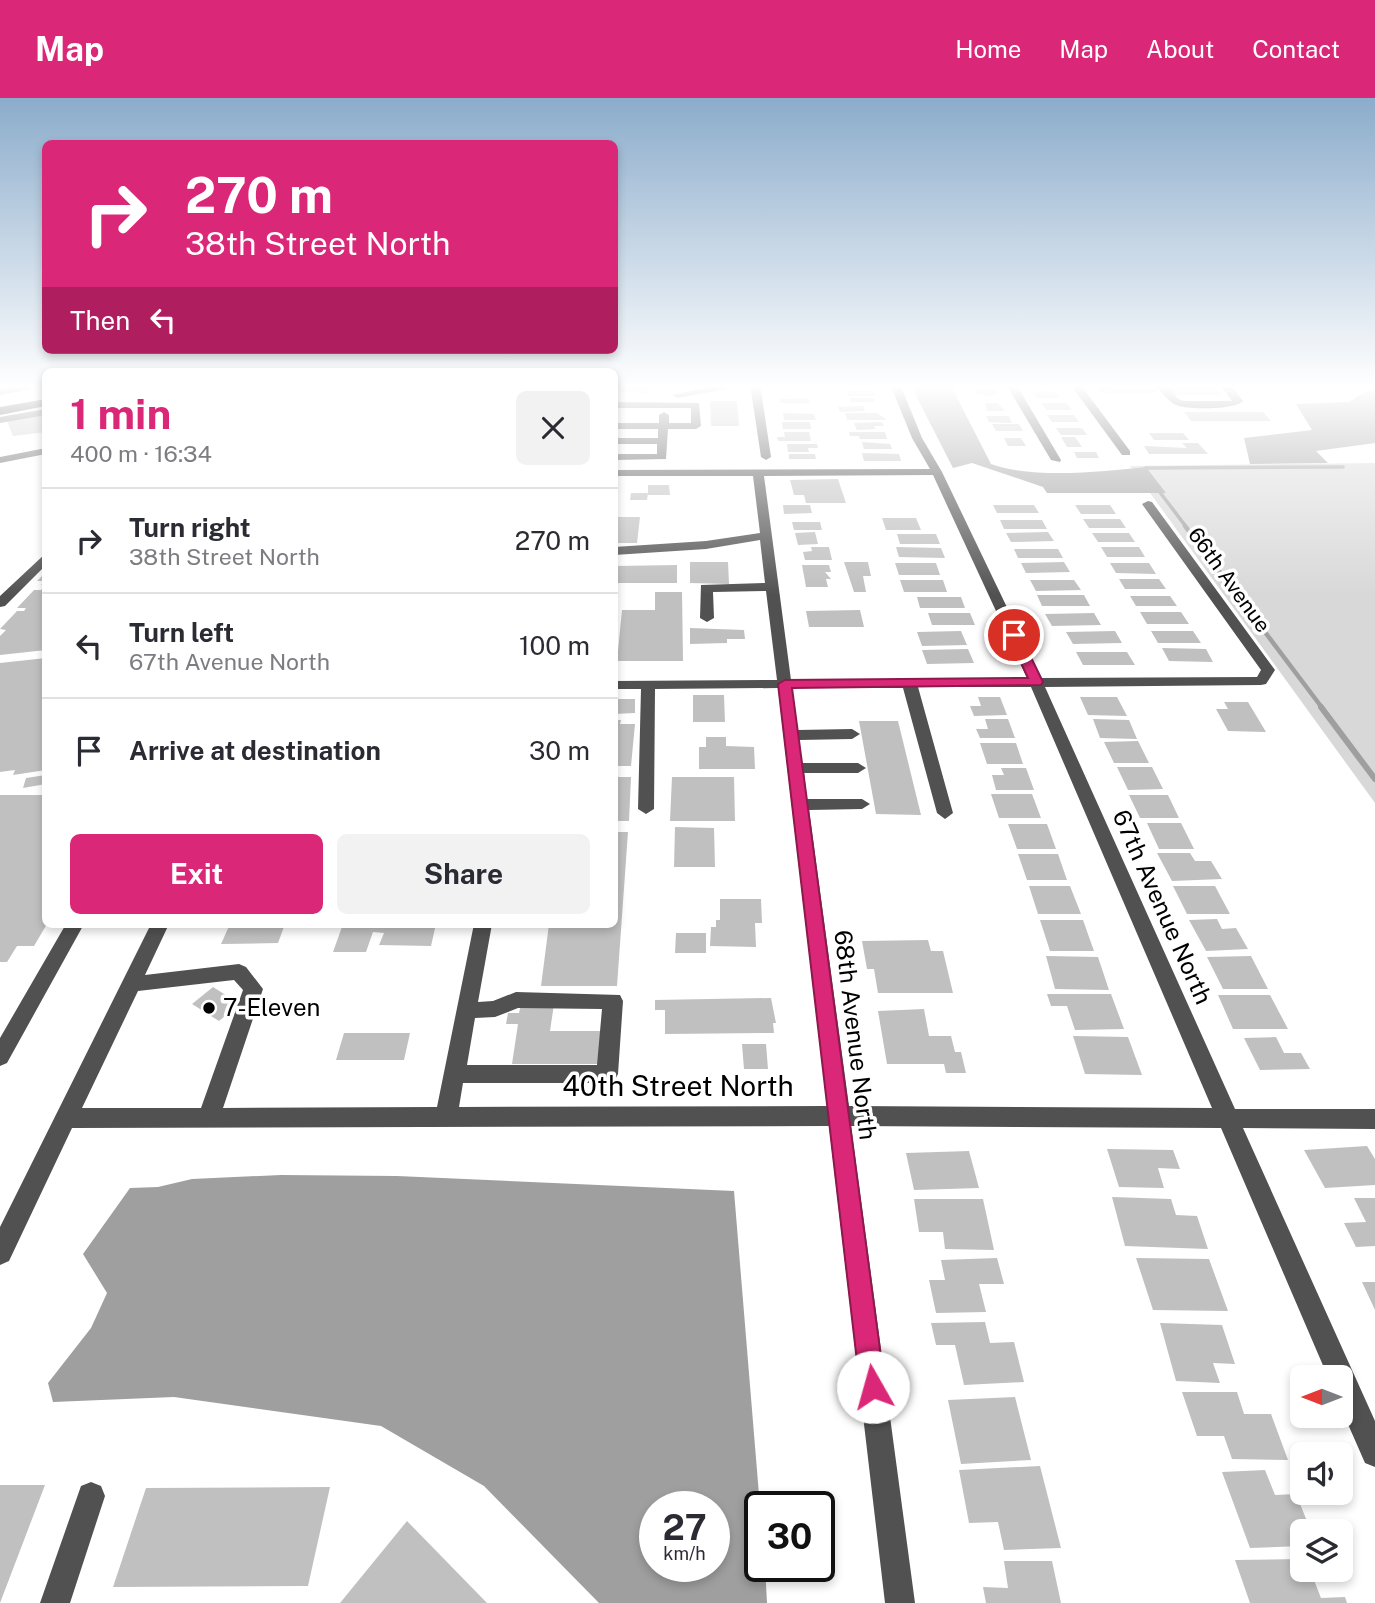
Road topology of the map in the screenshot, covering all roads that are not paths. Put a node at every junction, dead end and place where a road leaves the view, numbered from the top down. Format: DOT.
graph roads {
  1 [pos="29,454"];
  2 [pos="662,454"];
  3 [pos="761,454"];
  4 [pos="927,454"];
  5 [pos="1053,454"];
  6 [pos="618,457"];
  7 [pos="630,457"];
  8 [pos="0,460"];
  9 [pos="1056,460"];
  10 [pos="762,465"];
  11 [pos="937,472"];
  12 [pos="618,473"];
  13 [pos="1148,504"];
  14 [pos="766,536"];
  15 [pos="618,551"];
  16 [pos="42,561"];
  17 [pos="773,587"];
  18 [pos="0,603"];
  19 [pos="707,618"];
  20 [pos="1036,682"];
  21 [pos="909,683"];
  22 [pos="785,684"];
  23 [pos="618,685"];
  24 [pos="648,685"];
  25 [pos="852,734"];
  26 [pos="791,736"];
  27 [pos="795,768"];
  28 [pos="858,768"];
  29 [pos="862,804"];
  30 [pos="800,805"];
  31 [pos="646,809"];
  32 [pos="945,813"];
  33 [pos="73,928"];
  34 [pos="158,928"];
  35 [pos="482,928"];
  36 [pos="131,984"];
  37 [pos="467,1010"];
  38 [pos="0,1057"];
  39 [pos="454,1074"];
  40 [pos="446,1116"];
  41 [pos="839,1116"];
  42 [pos="66,1118"];
  43 [pos="209,1118"];
  44 [pos="1228,1118"];
  45 [pos="1375,1119"];
  46 [pos="0,1253"];
  47 [pos="1375,1453"];
  48 [pos="91,1496"];
  49 [pos="55,1603"];
  50 [pos="900,1603"];
  1 -- 8 [label="street"];
  2 -- 7 [label="street"];
  3 -- 10 [label="street, 68th Avenue North"];
  4 -- 11 [label="street, 67th Avenue North"];
  5 -- 9 [label="street"];
  6 -- 7 [label="street"];
  10 -- 11 [label="street"];
  10 -- 12 [label="street"];
  10 -- 14 [label="street, 68th Avenue North"];
  11 -- 20 [label="street, 67th Avenue North"];
  13 -- 20 [label="street, 66th Avenue"];
  14 -- 15 [label="street"];
  14 -- 17 [label="street, 68th Avenue North"];
  16 -- 18 [label="street"];
  17 -- 19 [label="street"];
  17 -- 22 [label="street, 68th Avenue North"];
  20 -- 21 [label="street"];
  20 -- 44 [label="street, 67th Avenue North"];
  21 -- 22 [label="street"];
  21 -- 32 [label="street"];
  22 -- 24 [label="street"];
  22 -- 26 [label="street, 68th Avenue North"];
  23 -- 24 [label="street"];
  24 -- 31 [label="street"];
  25 -- 26 [label="street"];
  26 -- 27 [label="street, 68th Avenue North"];
  27 -- 28 [label="street"];
  27 -- 30 [label="street, 68th Avenue North"];
  29 -- 30 [label="street"];
  30 -- 41 [label="street, 68th Avenue North"];
  33 -- 38 [label="street"];
  34 -- 36 [label="street"];
  35 -- 37 [label="street"];
  36 -- 42 [label="street"];
  36 -- 43 [label="street"];
  37 -- 39 [label="street"];
  37 -- 39 [label="street"];
  39 -- 40 [label="street"];
  40 -- 41 [label="street, 40th Street North"];
  40 -- 43 [label="street, 40th Street North"];
  41 -- 44 [label="street, 40th Street North"];
  41 -- 50 [label="street, 68th Avenue North"];
  42 -- 43 [label="street, 40th Street North"];
  42 -- 46 [label="street"];
  44 -- 45 [label="street, 40th Street North"];
  44 -- 47 [label="street, 67th Avenue North"];
  48 -- 49 [label="street"];
}
